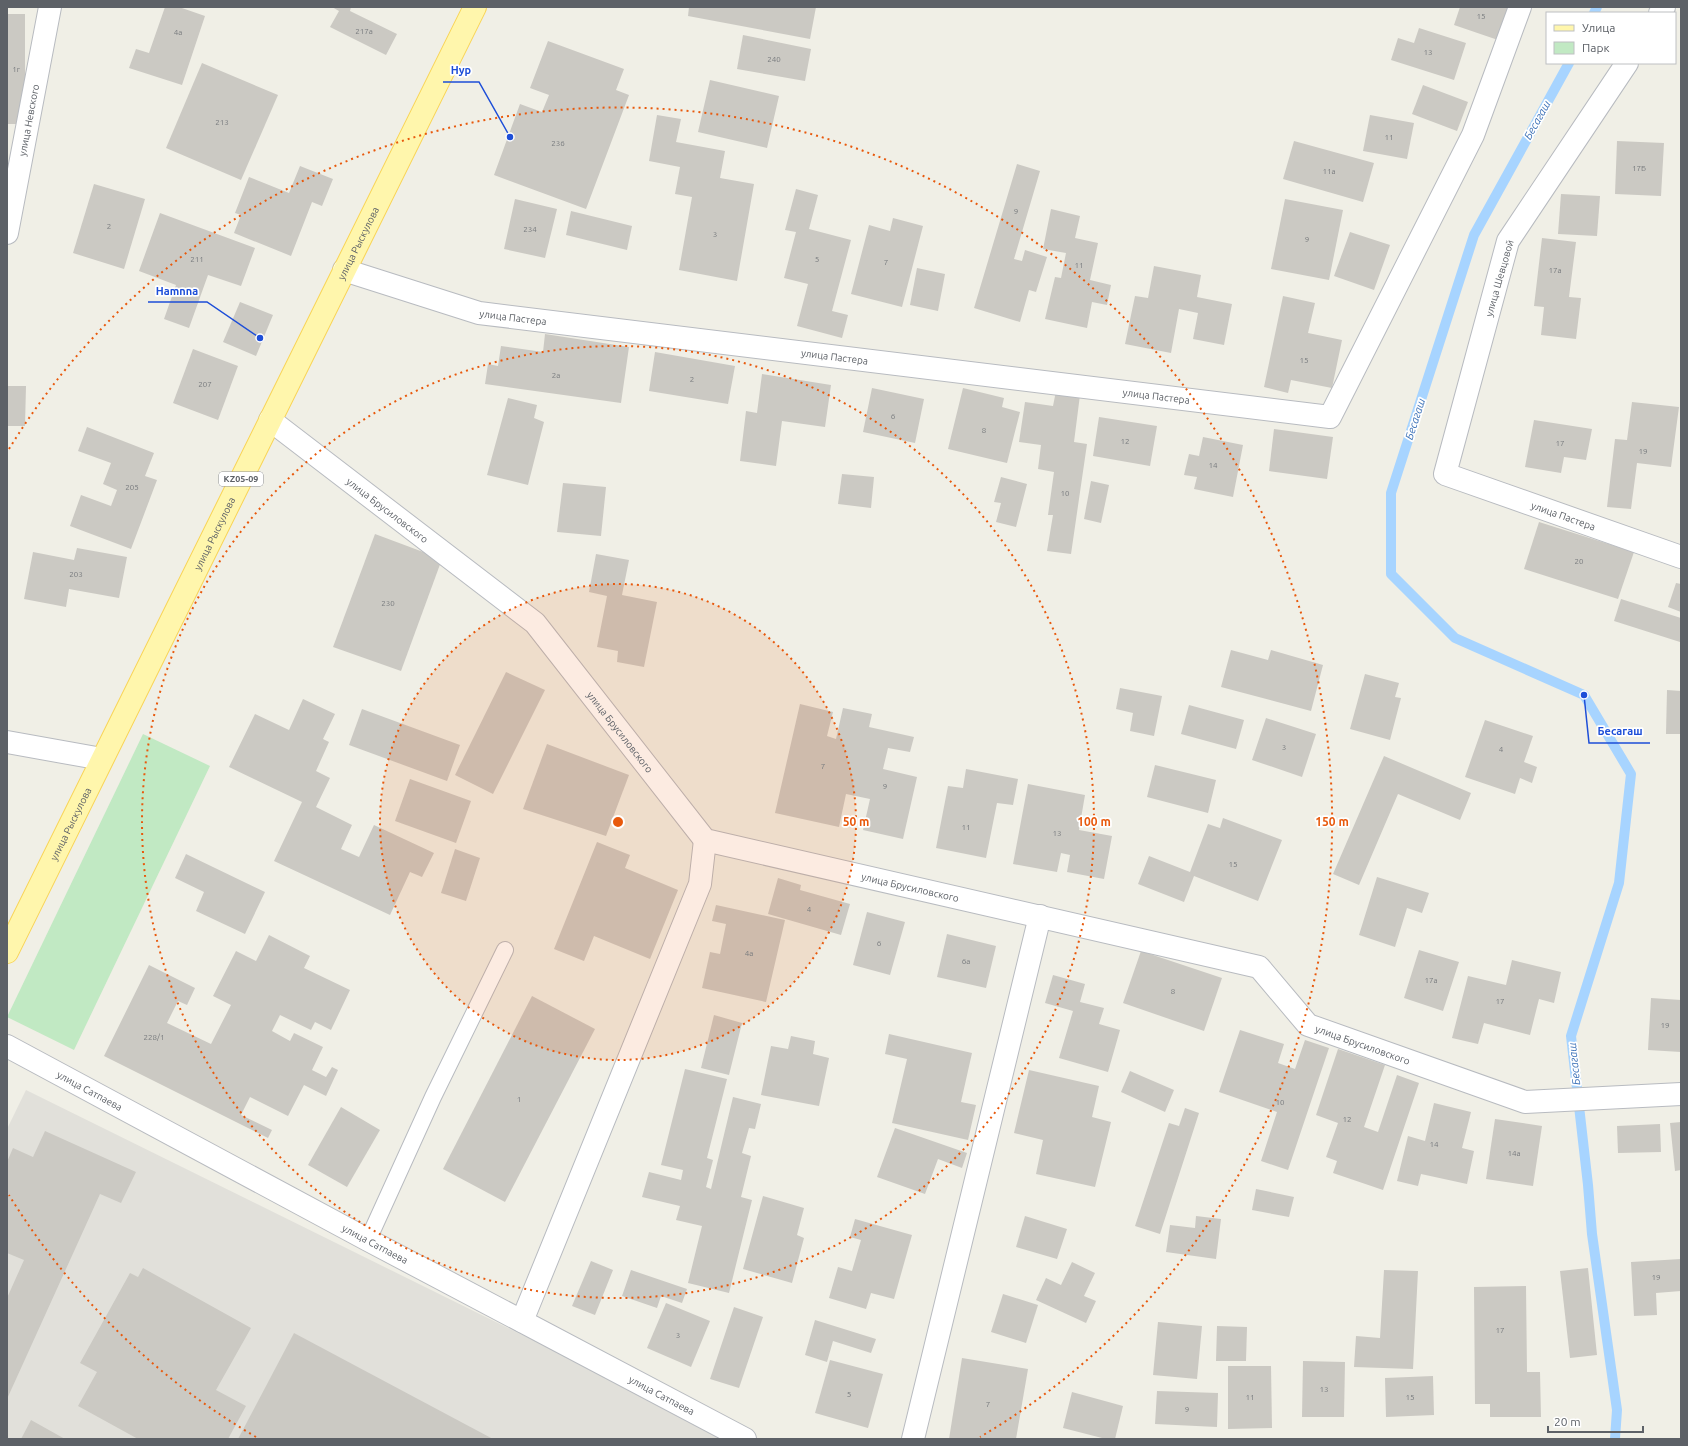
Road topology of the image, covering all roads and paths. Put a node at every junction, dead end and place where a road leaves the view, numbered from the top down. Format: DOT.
graph roads {
  1 [pos="50,7"];
  2 [pos="475,7"];
  3 [pos="1520,7"];
  4 [pos="1625,64"];
  5 [pos="7,233"];
  6 [pos="344,270"];
  7 [pos="270,420"];
  8 [pos="1445,474"];
  9 [pos="1681,557"];
  10 [pos="7,742"];
  11 [pos="102,759"];
  12 [pos="705,840"];
  13 [pos="1040,916"];
  14 [pos="504,950"];
  15 [pos="7,952"];
  16 [pos="7,1046"];
  17 [pos="1681,1094"];
  18 [pos="368,1240"];
  19 [pos="522,1321"];
  20 [pos="745,1439"];
  21 [pos="913,1439"];
  1 -- 5 [label="street, улица Невского"];
  2 -- 6 [label="main road, улица Рыскулова / KZ05-09"];
  3 -- 6 [label="street, улица Пастера"];
  4 -- 8 [label="street, улица Шевцовой"];
  6 -- 7 [label="main road, улица Рыскулова / KZ05-09"];
  7 -- 11 [label="main road, улица Рыскулова / KZ05-09"];
  7 -- 12 [label="street, улица Брусиловского"];
  8 -- 9 [label="street, улица Пастера"];
  10 -- 11 [label="street"];
  11 -- 15 [label="main road, улица Рыскулова / KZ05-09"];
  12 -- 13 [label="street, улица Брусиловского"];
  12 -- 19 [label="street"];
  13 -- 17 [label="street, улица Брусиловского"];
  13 -- 21 [label="street"];
  14 -- 18 [label="lane"];
  16 -- 18 [label="street, улица Сатпаева"];
  18 -- 19 [label="street, улица Сатпаева"];
  19 -- 20 [label="street, улица Сатпаева"];
}
